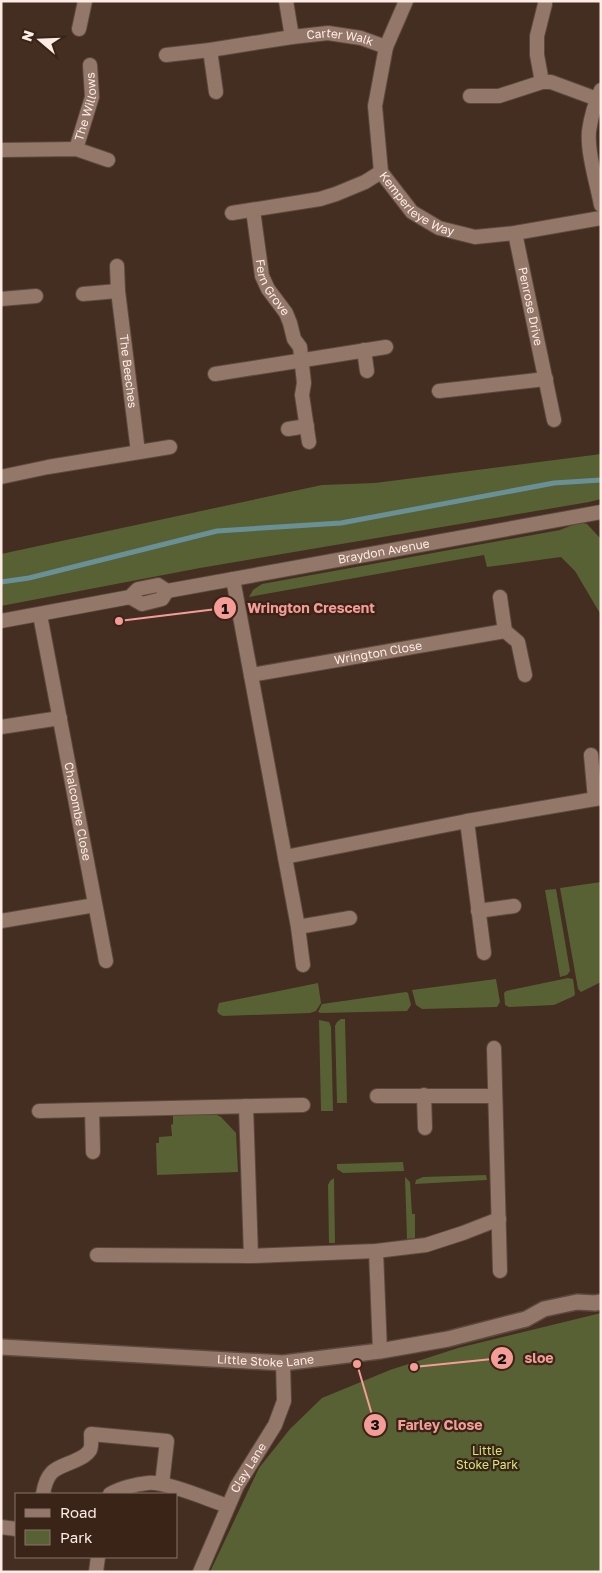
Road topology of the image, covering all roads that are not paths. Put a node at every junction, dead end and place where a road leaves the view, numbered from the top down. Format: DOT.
graph roads {
  1 [pos="85,1"];
  2 [pos="286,1"];
  3 [pos="406,1"];
  4 [pos="545,4"];
  5 [pos="79,29"];
  6 [pos="292,37"];
  7 [pos="386,47"];
  8 [pos="210,50"];
  9 [pos="166,55"];
  10 [pos="90,65"];
  11 [pos="542,82"];
  12 [pos="216,92"];
  13 [pos="599,94"];
  14 [pos="470,96"];
  15 [pos="76,149"];
  16 [pos="1,150"];
  17 [pos="108,160"];
  18 [pos="381,172"];
  19 [pos="601,205"];
  20 [pos="253,210"];
  21 [pos="232,213"];
  22 [pos="601,218"];
  23 [pos="515,233"];
  24 [pos="117,266"];
  25 [pos="118,291"];
  26 [pos="82,294"];
  27 [pos="36,296"];
  28 [pos="1,299"];
  29 [pos="386,347"];
  30 [pos="364,350"];
  31 [pos="302,361"];
  32 [pos="367,371"];
  33 [pos="215,374"];
  34 [pos="546,379"];
  35 [pos="439,391"];
  36 [pos="554,420"];
  37 [pos="307,426"];
  38 [pos="288,429"];
  39 [pos="309,442"];
  40 [pos="170,447"];
  41 [pos="138,452"];
  42 [pos="1,477"];
  43 [pos="601,512"];
  44 [pos="233,579"];
  45 [pos="500,597"];
  46 [pos="40,614"];
  47 [pos="1,621"];
  48 [pos="505,631"];
  49 [pos="251,675"];
  50 [pos="524,675"];
  51 [pos="60,718"];
  52 [pos="1,727"];
  53 [pos="591,755"];
  54 [pos="598,798"];
  55 [pos="467,821"];
  56 [pos="285,857"];
  57 [pos="95,905"];
  58 [pos="514,906"];
  59 [pos="478,911"];
  60 [pos="350,918"];
  61 [pos="1,921"];
  62 [pos="298,927"];
  63 [pos="484,953"];
  64 [pos="106,961"];
  65 [pos="304,965"];
  66 [pos="494,1048"];
  67 [pos="424,1095"];
  68 [pos="377,1096"];
  69 [pos="495,1096"];
  70 [pos="302,1105"];
  71 [pos="246,1106"];
  72 [pos="92,1110"];
  73 [pos="39,1111"];
  74 [pos="425,1128"];
  75 [pos="93,1152"];
  76 [pos="499,1219"];
  77 [pos="376,1251"];
  78 [pos="97,1255"];
  79 [pos="252,1256"];
  80 [pos="500,1271"];
  81 [pos="598,1303"];
  82 [pos="1,1347"];
  83 [pos="380,1351"];
  84 [pos="283,1363"];
  85 [pos="162,1484"];
  86 [pos="43,1493"];
  87 [pos="113,1493"];
  88 [pos="228,1506"];
  89 [pos="1,1527"];
  90 [pos="15,1529"];
  91 [pos="98,1558"];
  92 [pos="96,1572"];
  93 [pos="200,1572"];
  1 -- 5 [label="street"];
  2 -- 6 [label="street, Carter Walk"];
  3 -- 7 [label="street, Kemperleye Way"];
  4 -- 11 [label="street"];
  6 -- 7 [label="street, Carter Walk"];
  6 -- 8 [label="street, Carter Walk"];
  7 -- 18 [label="street, Kemperleye Way"];
  8 -- 9 [label="street, Carter Walk"];
  8 -- 12 [label="street"];
  10 -- 15 [label="street, The Willows"];
  11 -- 13 [label="street"];
  11 -- 14 [label="street"];
  13 -- 19 [label="street"];
  15 -- 16 [label="street, The Willows"];
  15 -- 17 [label="street, The Willows"];
  18 -- 20 [label="street"];
  18 -- 23 [label="street, Kemperleye Way"];
  20 -- 21 [label="street"];
  20 -- 31 [label="street, Fern Grove"];
  22 -- 23 [label="street, Kemperleye Way"];
  23 -- 34 [label="street, Penrose Drive"];
  24 -- 25 [label="street, The Beeches"];
  25 -- 26 [label="street"];
  25 -- 41 [label="street, The Beeches"];
  27 -- 28 [label="street"];
  29 -- 30 [label="street"];
  30 -- 31 [label="street"];
  30 -- 32 [label="street"];
  31 -- 33 [label="street"];
  31 -- 37 [label="street, Fern Grove"];
  34 -- 35 [label="street"];
  34 -- 36 [label="street, Penrose Drive"];
  37 -- 38 [label="street"];
  37 -- 39 [label="street, Fern Grove"];
  40 -- 41 [label="street"];
  41 -- 42 [label="street"];
  43 -- 44 [label="street, Braydon Avenue"];
  44 -- 46 [label="street, Braydon Avenue"];
  44 -- 49 [label="street"];
  45 -- 48 [label="street"];
  46 -- 47 [label="street, Braydon Avenue"];
  46 -- 51 [label="street, Chalcombe Close"];
  48 -- 49 [label="street, Wrington Close"];
  48 -- 50 [label="street"];
  49 -- 56 [label="street"];
  51 -- 52 [label="street"];
  51 -- 57 [label="street, Chalcombe Close"];
  53 -- 54 [label="street"];
  54 -- 55 [label="street"];
  55 -- 56 [label="street"];
  55 -- 59 [label="street"];
  56 -- 62 [label="street"];
  57 -- 61 [label="street"];
  57 -- 64 [label="street, Chalcombe Close"];
  58 -- 59 [label="street"];
  59 -- 63 [label="street"];
  60 -- 62 [label="street"];
  62 -- 65 [label="street"];
  66 -- 69 [label="street"];
  67 -- 68 [label="street"];
  67 -- 69 [label="street"];
  67 -- 74 [label="street"];
  69 -- 76 [label="street"];
  70 -- 71 [label="street"];
  71 -- 72 [label="street"];
  71 -- 79 [label="street"];
  72 -- 73 [label="street"];
  72 -- 75 [label="street"];
  76 -- 77 [label="street"];
  76 -- 80 [label="street"];
  77 -- 79 [label="street"];
  77 -- 83 [label="street"];
  78 -- 79 [label="street"];
  81 -- 83 [label="street, Little Stoke Lane"];
  82 -- 84 [label="street, Little Stoke Lane"];
  83 -- 84 [label="street, Little Stoke Lane"];
  84 -- 88 [label="street, Clay Lane"];
  85 -- 86 [label="street"];
  85 -- 87 [label="street"];
  85 -- 88 [label="street"];
  88 -- 93 [label="street, Clay Lane"];
  89 -- 90 [label="street"];
  91 -- 92 [label="street"];
}
